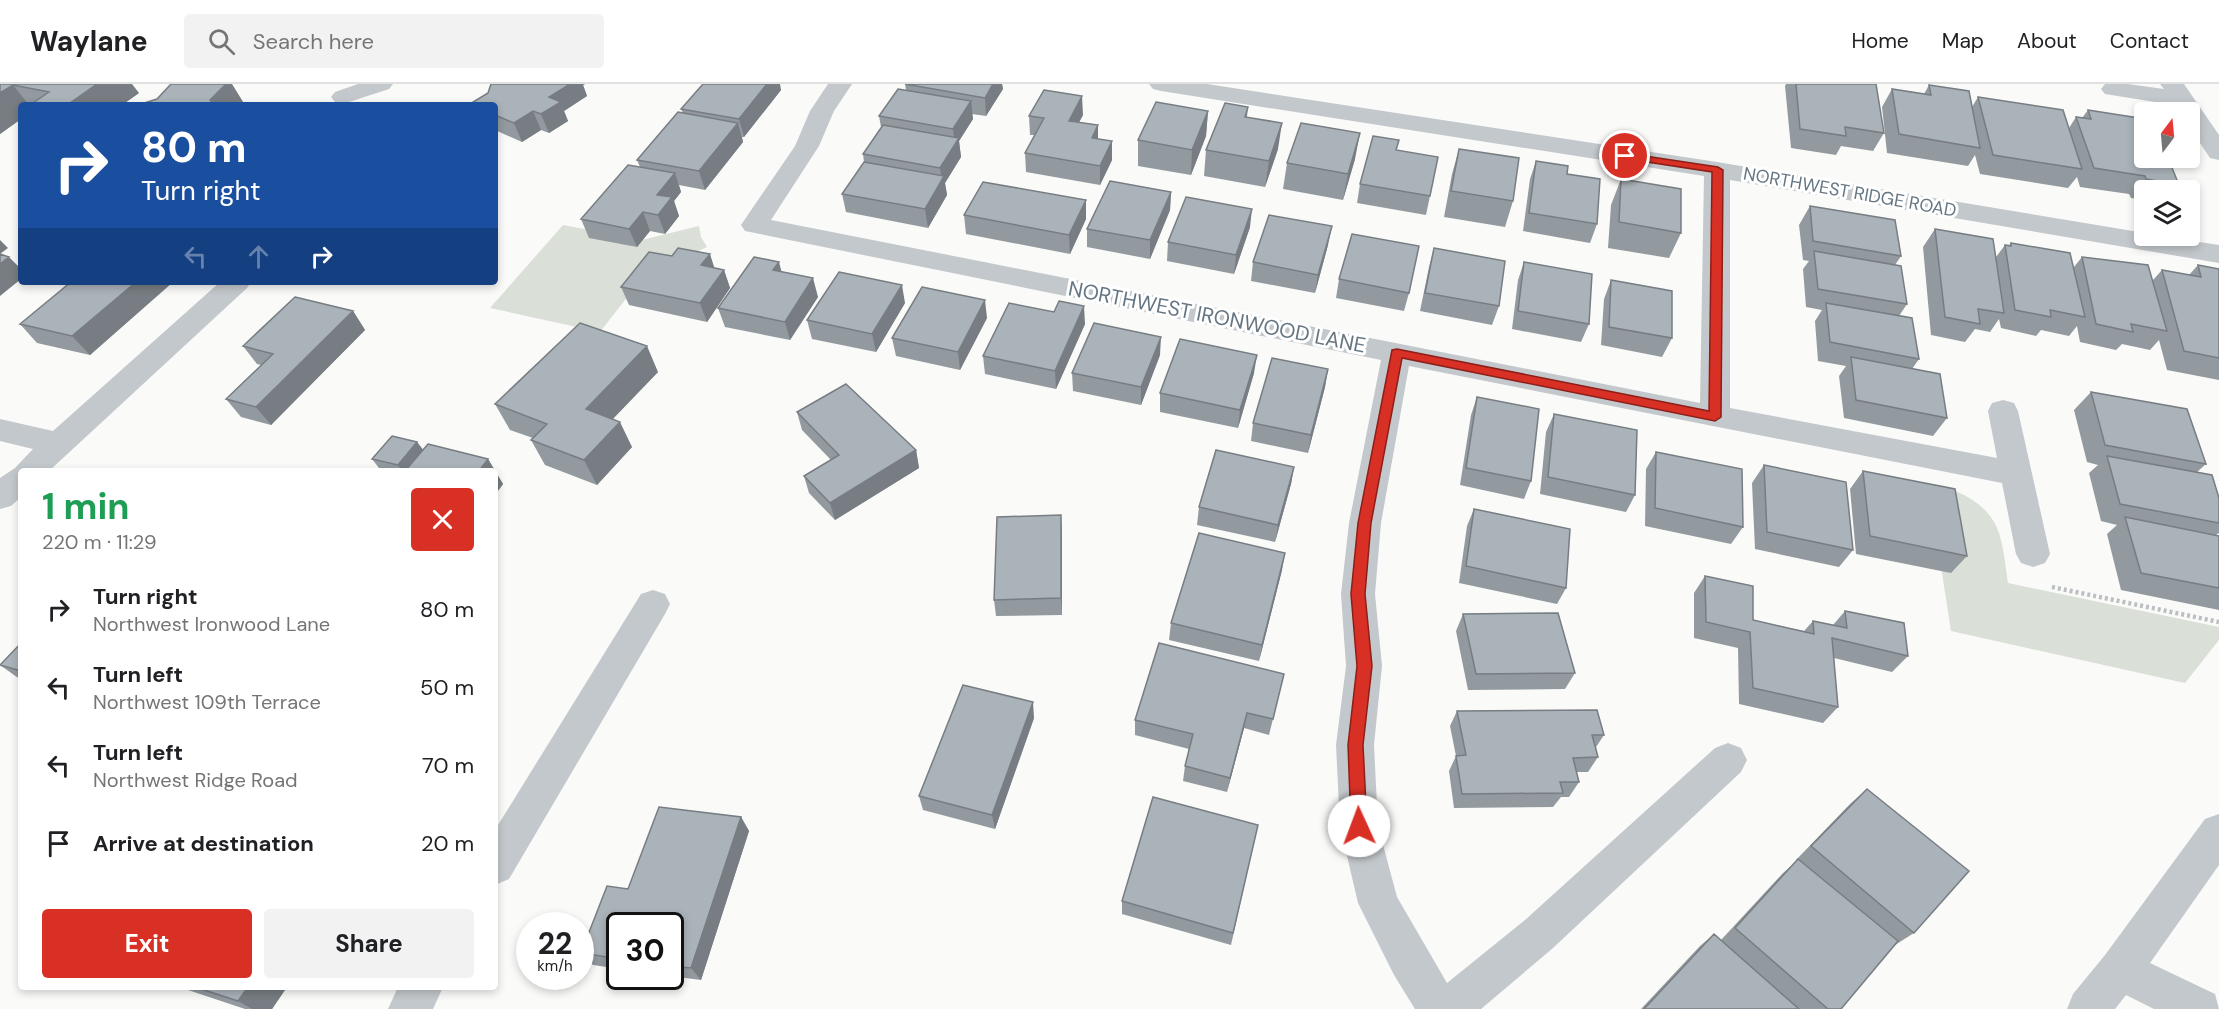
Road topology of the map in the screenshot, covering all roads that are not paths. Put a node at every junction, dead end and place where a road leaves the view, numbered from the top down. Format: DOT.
graph roads {
  1 [pos="381,84"];
  2 [pos="840,84"];
  3 [pos="1161,84"];
  4 [pos="2113,89"];
  5 [pos="2177,91"];
  6 [pos="341,95"];
  7 [pos="2219,153"];
  8 [pos="1718,170"];
  9 [pos="2219,254"];
  10 [pos="234,285"];
  11 [pos="1397,353"];
  12 [pos="2003,411"];
  13 [pos="1715,417"];
  14 [pos="0,430"];
  15 [pos="59,444"];
  16 [pos="32,468"];
  17 [pos="2016,474"];
  18 [pos="18,481"];
  19 [pos="0,497"];
  20 [pos="2033,554"];
  21 [pos="653,604"];
  22 [pos="1728,760"];
  23 [pos="2219,832"];
  24 [pos="498,861"];
  25 [pos="2120,970"];
  26 [pos="420,990"];
  27 [pos="409,1009"];
  28 [pos="1439,1009"];
  29 [pos="1448,1009"];
  30 [pos="2088,1009"];
  31 [pos="2200,1009"];
  1 -- 6 [label="street"];
  2 -- 11 [label="street, NORTHWEST IRONWOOD LANE"];
  3 -- 8 [label="street, NORTHWEST RIDGE ROAD"];
  4 -- 5 [label="street"];
  5 -- 7 [label="street"];
  8 -- 9 [label="street, NORTHWEST RIDGE ROAD"];
  8 -- 13 [label="street"];
  10 -- 15 [label="street"];
  11 -- 13 [label="street, NORTHWEST IRONWOOD LANE"];
  11 -- 28 [label="street"];
  12 -- 17 [label="street"];
  13 -- 17 [label="street, NORTHWEST IRONWOOD LANE"];
  14 -- 15 [label="street"];
  15 -- 16 [label="street"];
  17 -- 20 [label="street"];
  18 -- 19 [label="street"];
  21 -- 24 [label="street"];
  22 -- 29 [label="street"];
  23 -- 25 [label="street"];
  25 -- 30 [label="street"];
  25 -- 31 [label="street"];
  26 -- 27 [label="street"];
}
